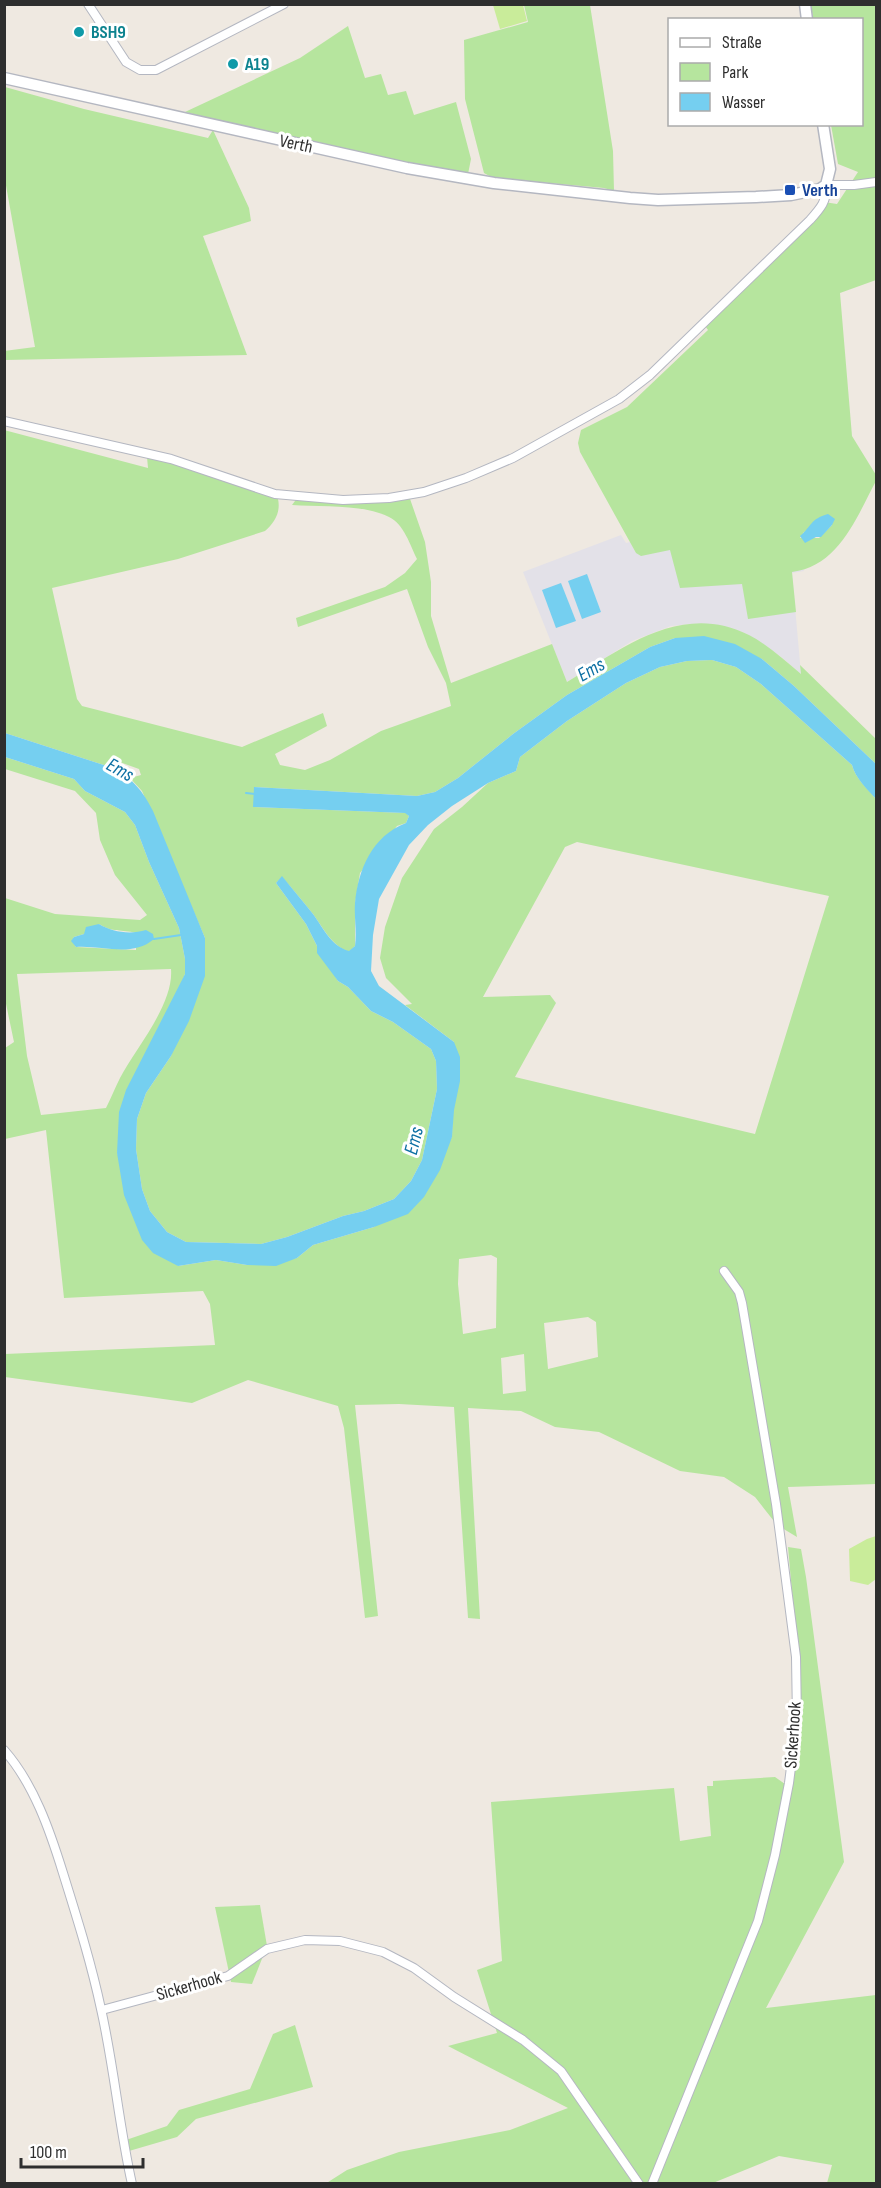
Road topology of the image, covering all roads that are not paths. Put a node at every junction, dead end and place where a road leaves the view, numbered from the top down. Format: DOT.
graph roads {
  1 [pos="88,4"];
  2 [pos="284,4"];
  3 [pos="4,78"];
  4 [pos="823,126"];
  5 [pos="876,182"];
  6 [pos="826,184"];
  7 [pos="4,421"];
  8 [pos="724,1271"];
  9 [pos="4,1750"];
  10 [pos="102,2010"];
  11 [pos="132,2184"];
  12 [pos="639,2184"];
  13 [pos="652,2184"];
  1 -- 2 [label="street"];
  3 -- 6 [label="street, Verth"];
  4 -- 6 [label="street"];
  5 -- 6 [label="street, Verth"];
  6 -- 7 [label="street"];
  8 -- 13 [label="street, Sickerhook"];
  9 -- 10 [label="street"];
  10 -- 11 [label="street"];
  10 -- 12 [label="street, Sickerhook"];
}
